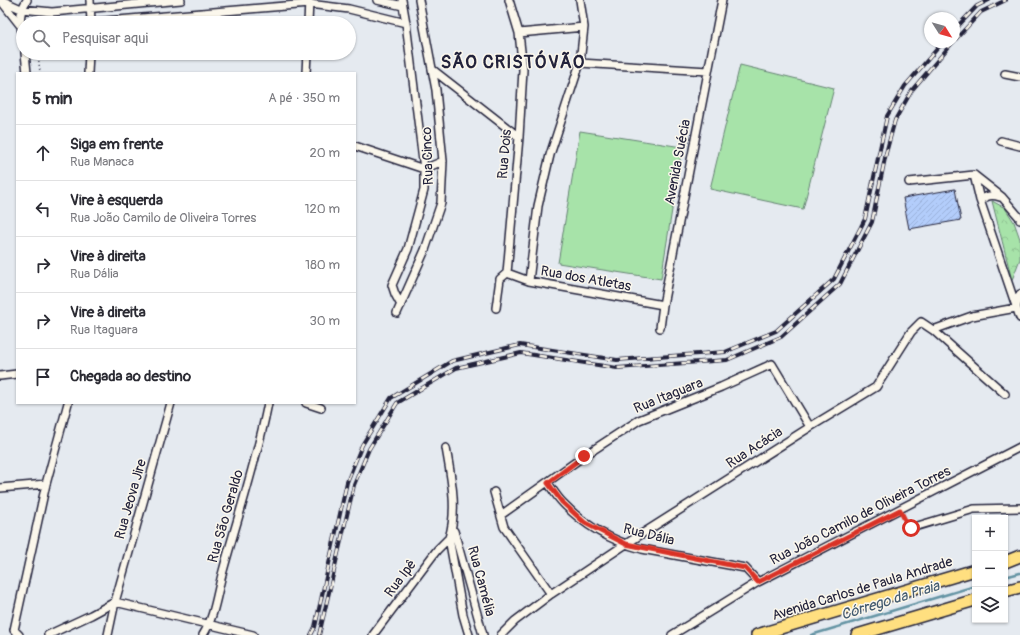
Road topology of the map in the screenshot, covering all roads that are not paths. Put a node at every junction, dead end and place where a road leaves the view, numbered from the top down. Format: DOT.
graph roads {
  1 [pos="1,0"];
  2 [pos="28,0"];
  3 [pos="90,0"];
  4 [pos="181,0"];
  5 [pos="377,0"];
  6 [pos="419,0"];
  7 [pos="509,0"];
  8 [pos="580,0"];
  9 [pos="722,0"];
  10 [pos="309,2"];
  11 [pos="403,3"];
  12 [pos="90,8"];
  13 [pos="21,9"];
  14 [pos="21,16"];
  15 [pos="91,16"];
  16 [pos="164,16"];
  17 [pos="308,16"];
  18 [pos="16,18"];
  19 [pos="406,23"];
  20 [pos="584,26"];
  21 [pos="518,32"];
  22 [pos="26,60"];
  23 [pos="89,60"];
  24 [pos="307,60"];
  25 [pos="580,63"];
  26 [pos="433,70"];
  27 [pos="708,71"];
  28 [pos="27,72"];
  29 [pos="88,72"];
  30 [pos="306,72"];
  31 [pos="1005,74"];
  32 [pos="1020,77"];
  33 [pos="519,137"];
  34 [pos="1001,141"];
  35 [pos="356,146"];
  36 [pos="1020,146"];
  37 [pos="444,161"];
  38 [pos="424,168"];
  39 [pos="974,175"];
  40 [pos="908,182"];
  41 [pos="1002,197"];
  42 [pos="980,200"];
  43 [pos="1020,220"];
  44 [pos="507,273"];
  45 [pos="529,281"];
  46 [pos="1020,294"];
  47 [pos="401,305"];
  48 [pos="663,305"];
  49 [pos="496,308"];
  50 [pos="1016,308"];
  51 [pos="397,313"];
  52 [pos="1020,318"];
  53 [pos="660,328"];
  54 [pos="933,330"];
  55 [pos="16,374"];
  56 [pos="0,376"];
  57 [pos="1005,394"];
  58 [pos="68,404"];
  59 [pos="171,404"];
  60 [pos="268,404"];
  61 [pos="309,404"];
  62 [pos="321,408"];
  63 [pos="810,427"];
  64 [pos="1020,447"];
  65 [pos="446,448"];
  66 [pos="548,483"];
  67 [pos="46,484"];
  68 [pos="0,488"];
  69 [pos="494,492"];
  70 [pos="1020,508"];
  71 [pos="501,515"];
  72 [pos="911,528"];
  73 [pos="452,536"];
  74 [pos="626,544"];
  75 [pos="1020,556"];
  76 [pos="1008,561"];
  77 [pos="972,571"];
  78 [pos="758,582"];
  79 [pos="1020,587"];
  80 [pos="1008,590"];
  81 [pos="552,594"];
  82 [pos="972,601"];
  83 [pos="115,602"];
  84 [pos="210,625"];
  85 [pos="19,635"];
  86 [pos="48,635"];
  87 [pos="108,635"];
  88 [pos="203,635"];
  89 [pos="253,635"];
  90 [pos="373,635"];
  91 [pos="469,635"];
  92 [pos="483,635"];
  93 [pos="501,635"];
  94 [pos="672,635"];
  95 [pos="757,635"];
  96 [pos="860,635"];
  1 -- 13 [label="street"];
  1 -- 18 [label="street"];
  2 -- 13 [label="street"];
  3 -- 12 [label="street"];
  4 -- 12 [label="street"];
  5 -- 11 [label="street"];
  6 -- 26 [label="street, Rua Cinco"];
  7 -- 21 [label="street, Rua Dois"];
  8 -- 20 [label="street"];
  9 -- 27 [label="street, Avenida Suécia"];
  10 -- 16 [label="street"];
  10 -- 17 [label="street"];
  10 -- 19 [label="street"];
  11 -- 19 [label="street, Rua Cinco"];
  12 -- 13 [label="street"];
  12 -- 15 [label="street"];
  13 -- 14 [label="street"];
  19 -- 38 [label="street, Rua Cinco"];
  20 -- 21 [label="street"];
  20 -- 25 [label="street"];
  21 -- 33 [label="street, Rua Dois"];
  22 -- 28 [label="street"];
  23 -- 29 [label="street"];
  24 -- 30 [label="street"];
  25 -- 27 [label="street"];
  25 -- 45 [label="street"];
  26 -- 33 [label="street"];
  26 -- 37 [label="street, Rua Cinco"];
  27 -- 48 [label="street, Avenida Suécia"];
  31 -- 32 [label="street"];
  33 -- 44 [label="street, Rua Dois"];
  34 -- 36 [label="street"];
  35 -- 38 [label="street"];
  37 -- 38 [label="street"];
  37 -- 47 [label="street, Rua Cinco"];
  38 -- 47 [label="street, Rua Cinco"];
  39 -- 40 [label="street"];
  39 -- 41 [label="street"];
  39 -- 42 [label="street"];
  41 -- 42 [label="street"];
  41 -- 43 [label="street"];
  42 -- 50 [label="street"];
  44 -- 45 [label="street, Rua dos Atletas"];
  44 -- 49 [label="street, Rua Dois"];
  45 -- 48 [label="street, Rua dos Atletas"];
  46 -- 50 [label="street"];
  47 -- 51 [label="street, Rua Cinco"];
  48 -- 53 [label="street, Avenida Suécia"];
  50 -- 52 [label="street"];
  50 -- 54 [label="street"];
  54 -- 57 [label="street"];
  54 -- 63 [label="street, Rua Acácia"];
  55 -- 56 [label="street"];
  58 -- 67 [label="street"];
  59 -- 83 [label="street, Rua Jeova Jire"];
  60 -- 84 [label="street, Rua São Geraldo"];
  61 -- 62 [label="street"];
  63 -- 66 [label="street, Rua Itaguara"];
  63 -- 74 [label="street, Rua Acácia"];
  64 -- 78 [label="street, Rua João Camilo de Oliveira Torres"];
  65 -- 73 [label="street"];
  66 -- 71 [label="street, Rua Itaguara"];
  66 -- 74 [label="street, Rua Dália"];
  67 -- 68 [label="street"];
  67 -- 85 [label="street"];
  69 -- 71 [label="street"];
  70 -- 72 [label="street"];
  71 -- 81 [label="street"];
  73 -- 90 [label="street, Rua Ipê"];
  73 -- 91 [label="street, Rua Camélia"];
  73 -- 92 [label="street, Rua Camélia"];
  74 -- 78 [label="street, Rua Dália"];
  74 -- 81 [label="street, Rua Acácia"];
  75 -- 76 [label="main road"];
  77 -- 95 [label="main road, Avenida Carlos de Paula Andrade"];
  78 -- 94 [label="street, Rua João Camilo de Oliveira Torres"];
  79 -- 80 [label="main road"];
  81 -- 93 [label="street, Rua Acácia"];
  82 -- 96 [label="main road"];
  83 -- 84 [label="street"];
  83 -- 86 [label="street"];
  83 -- 87 [label="street, Rua Jeova Jire"];
  84 -- 88 [label="street, Rua São Geraldo"];
  84 -- 89 [label="street"];
}
